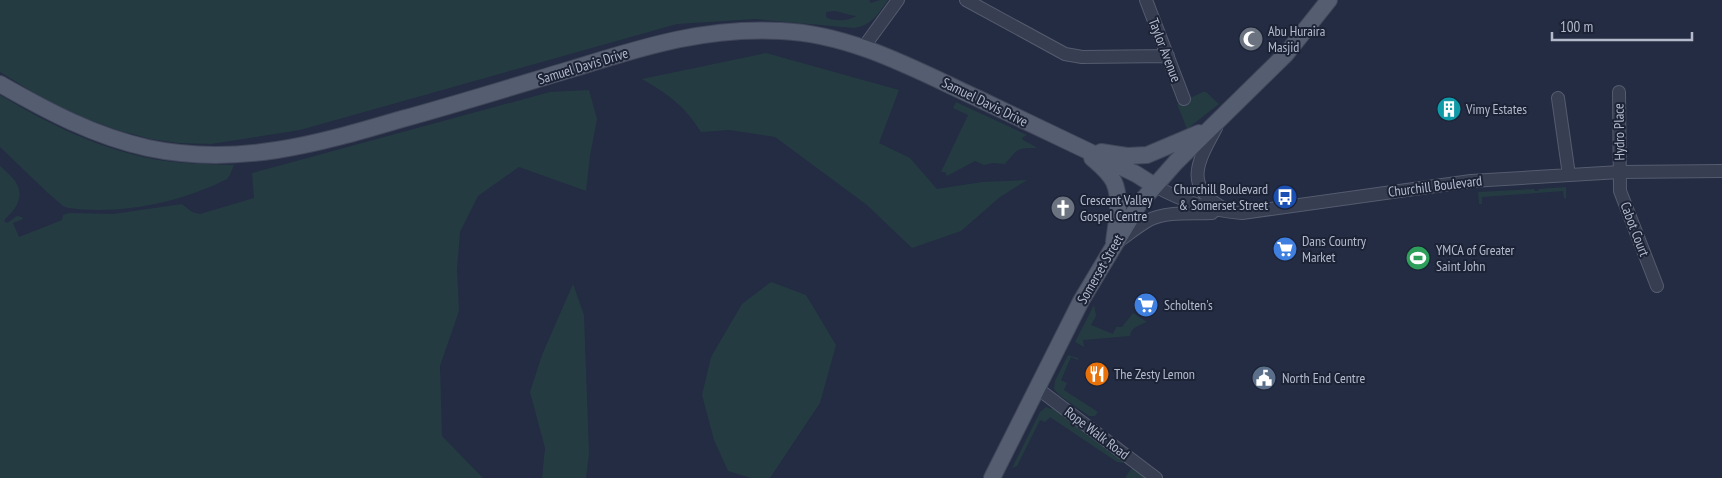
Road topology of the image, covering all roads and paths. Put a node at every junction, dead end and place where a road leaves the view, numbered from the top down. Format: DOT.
graph roads {
  1 [pos="898,0"];
  2 [pos="966,0"];
  3 [pos="1146,0"];
  4 [pos="1329,0"];
  5 [pos="863,48"];
  6 [pos="1168,56"];
  7 [pos="0,84"];
  8 [pos="1619,92"];
  9 [pos="1558,98"];
  10 [pos="1184,99"];
  11 [pos="1222,117"];
  12 [pos="1209,129"];
  13 [pos="1084,149"];
  14 [pos="1722,171"];
  15 [pos="1620,172"];
  16 [pos="1569,175"];
  17 [pos="1155,186"];
  18 [pos="1232,212"];
  19 [pos="1114,244"];
  20 [pos="1657,286"];
  21 [pos="1037,388"];
  22 [pos="992,478"];
  23 [pos="1156,478"];
  1 -- 5 [label="street"];
  2 -- 6 [label="street"];
  3 -- 6 [label="street, Taylor Avenue"];
  4 -- 11 [label="main road, Somerset Street"];
  5 -- 7 [label="main road, Samuel Davis Drive"];
  5 -- 13 [label="main road, Samuel Davis Drive"];
  6 -- 10 [label="street, Taylor Avenue"];
  8 -- 15 [label="street, Hydro Place"];
  9 -- 16 [label="street"];
  11 -- 12 [label="main road, Somerset Street"];
  11 -- 18 [label="street"];
  12 -- 13 [label="main road"];
  12 -- 17 [label="main road, Somerset Street"];
  13 -- 17 [label="main road, Samuel Davis Drive"];
  13 -- 19 [label="main road"];
  14 -- 15 [label="street, Churchill Boulevard"];
  15 -- 16 [label="street, Churchill Boulevard"];
  15 -- 20 [label="street, Cabot Court"];
  16 -- 18 [label="street, Churchill Boulevard"];
  17 -- 18 [label="street, Churchill Boulevard"];
  17 -- 19 [label="main road, Somerset Street"];
  18 -- 19 [label="street"];
  19 -- 21 [label="main road, Somerset Street"];
  21 -- 22 [label="main road, Somerset Street"];
  21 -- 23 [label="street, Rope Walk Road"];
}
